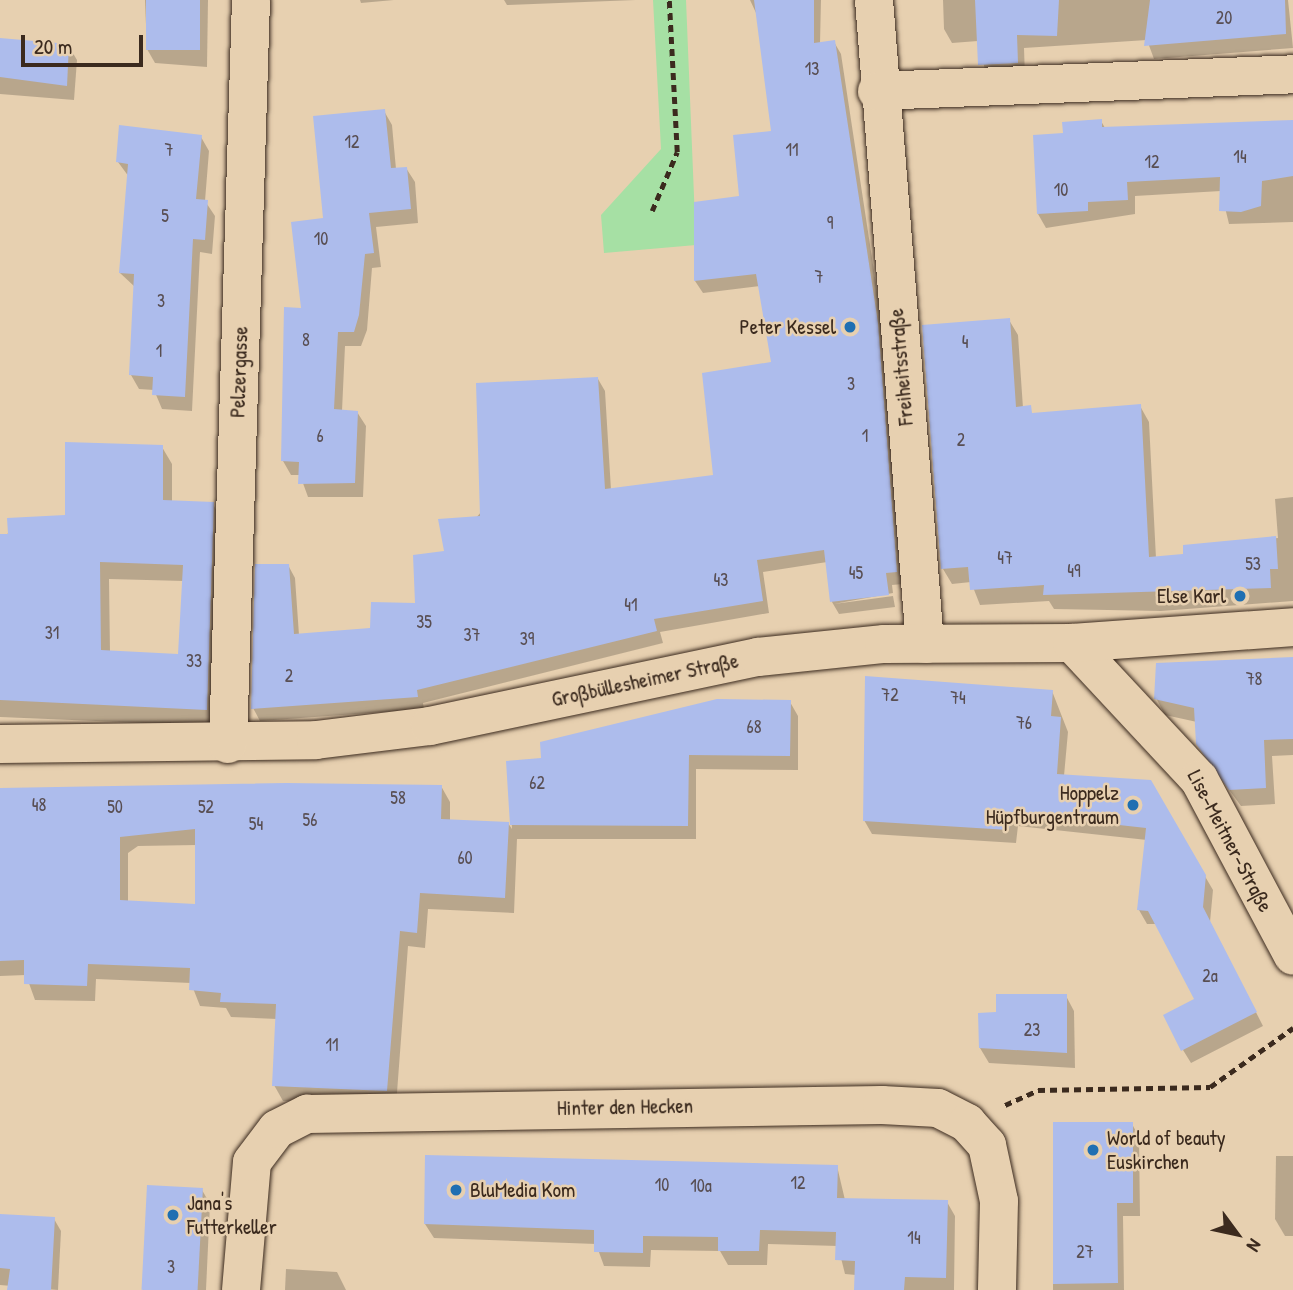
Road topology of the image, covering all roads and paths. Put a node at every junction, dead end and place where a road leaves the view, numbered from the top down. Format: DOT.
graph roads {
  1 [pos="251,0"];
  2 [pos="669,0"];
  3 [pos="874,0"];
  4 [pos="1293,74"];
  5 [pos="877,90"];
  6 [pos="652,211"];
  7 [pos="1293,627"];
  8 [pos="1072,643"];
  9 [pos="925,644"];
  10 [pos="0,744"];
  11 [pos="228,744"];
  12 [pos="1293,956"];
  13 [pos="1293,1028"];
  14 [pos="967,1123"];
  15 [pos="241,1290"];
  16 [pos="997,1290"];
  1 -- 11 [label="street, Pelzergasse"];
  2 -- 6 [label="path"];
  3 -- 5 [label="street, Freiheitsstraße"];
  4 -- 5 [label="street"];
  5 -- 9 [label="street, Freiheitsstraße"];
  7 -- 8 [label="street, Großbüllesheimer Straße"];
  8 -- 9 [label="street, Großbüllesheimer Straße"];
  8 -- 12 [label="street, Lise-Meitner-Straße"];
  9 -- 11 [label="street, Großbüllesheimer Straße"];
  10 -- 11 [label="street, Großbüllesheimer Straße"];
  13 -- 14 [label="path"];
  14 -- 15 [label="street, Hinter den Hecken"];
  14 -- 16 [label="street, Hinter den Hecken"];
}
